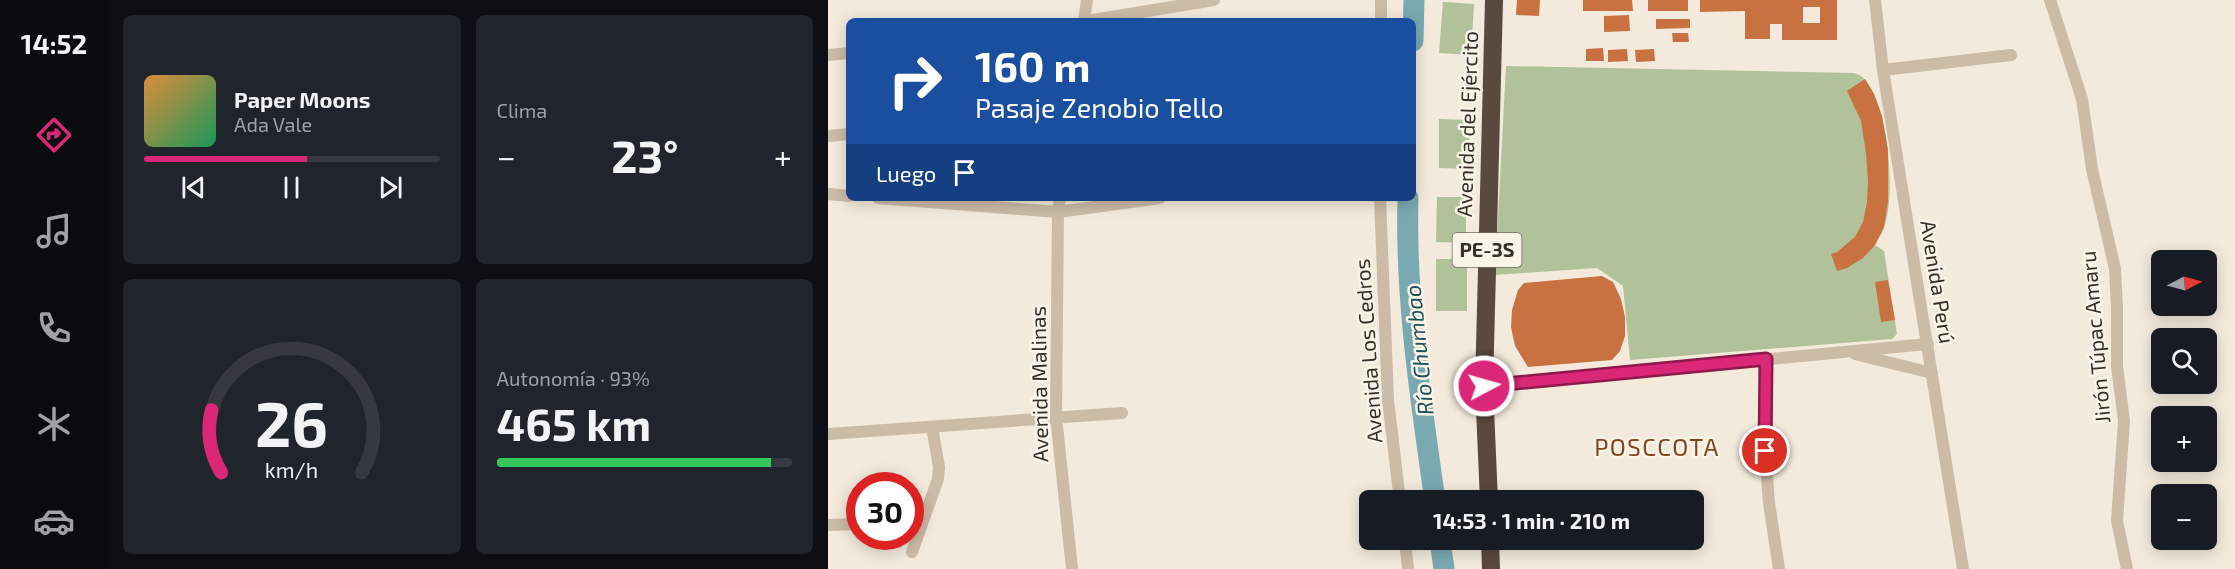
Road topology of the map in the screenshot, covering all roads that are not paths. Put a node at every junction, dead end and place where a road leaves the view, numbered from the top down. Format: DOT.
graph roads {
  1 [pos="1087,0"];
  2 [pos="1214,0"];
  3 [pos="1381,0"];
  4 [pos="1494,0"];
  5 [pos="1875,0"];
  6 [pos="2050,0"];
  7 [pos="1086,18"];
  8 [pos="1104,18"];
  9 [pos="1381,18"];
  10 [pos="846,53"];
  11 [pos="828,55"];
  12 [pos="2011,55"];
  13 [pos="1883,70"];
  14 [pos="846,134"];
  15 [pos="828,136"];
  16 [pos="828,194"];
  17 [pos="846,196"];
  18 [pos="917,201"];
  19 [pos="1060,201"];
  20 [pos="1138,201"];
  21 [pos="1380,201"];
  22 [pos="1058,212"];
  23 [pos="1928,344"];
  24 [pos="1845,352"];
  25 [pos="1766,359"];
  26 [pos="1932,374"];
  27 [pos="1484,386"];
  28 [pos="1122,413"];
  29 [pos="1056,416"];
  30 [pos="932,427"];
  31 [pos="828,434"];
  32 [pos="1399,490"];
  33 [pos="1489,490"];
  34 [pos="924,506"];
  35 [pos="846,524"];
  36 [pos="828,525"];
  37 [pos="1406,550"];
  38 [pos="1490,550"];
  39 [pos="1071,569"];
  40 [pos="1408,569"];
  41 [pos="1491,569"];
  42 [pos="1779,569"];
  43 [pos="1963,569"];
  44 [pos="2127,569"];
  1 -- 7 [label="street"];
  2 -- 8 [label="street"];
  3 -- 9 [label="street"];
  4 -- 27 [label="highway, Avenida del Ejército / PE-3S"];
  5 -- 13 [label="street, Avenida Perú"];
  6 -- 44 [label="street, Jirón Túpac Amaru"];
  10 -- 11 [label="street"];
  12 -- 13 [label="street"];
  13 -- 23 [label="street, Avenida Perú"];
  14 -- 15 [label="street"];
  16 -- 17 [label="street"];
  18 -- 22 [label="street"];
  19 -- 22 [label="street, Avenida Malinas"];
  20 -- 22 [label="street"];
  21 -- 32 [label="street, Avenida Los Cedros"];
  22 -- 29 [label="street, Avenida Malinas"];
  23 -- 24 [label="street"];
  23 -- 26 [label="street, Avenida Perú"];
  24 -- 25 [label="street"];
  24 -- 26 [label="street"];
  25 -- 27 [label="street"];
  25 -- 42 [label="street"];
  26 -- 43 [label="street, Avenida Perú"];
  27 -- 33 [label="highway, Avenida del Ejército / PE-3S"];
  28 -- 29 [label="street"];
  29 -- 30 [label="street"];
  29 -- 39 [label="street, Avenida Malinas"];
  30 -- 31 [label="street"];
  30 -- 34 [label="street"];
  35 -- 36 [label="street"];
  37 -- 40 [label="street"];
  38 -- 41 [label="highway"];
}
